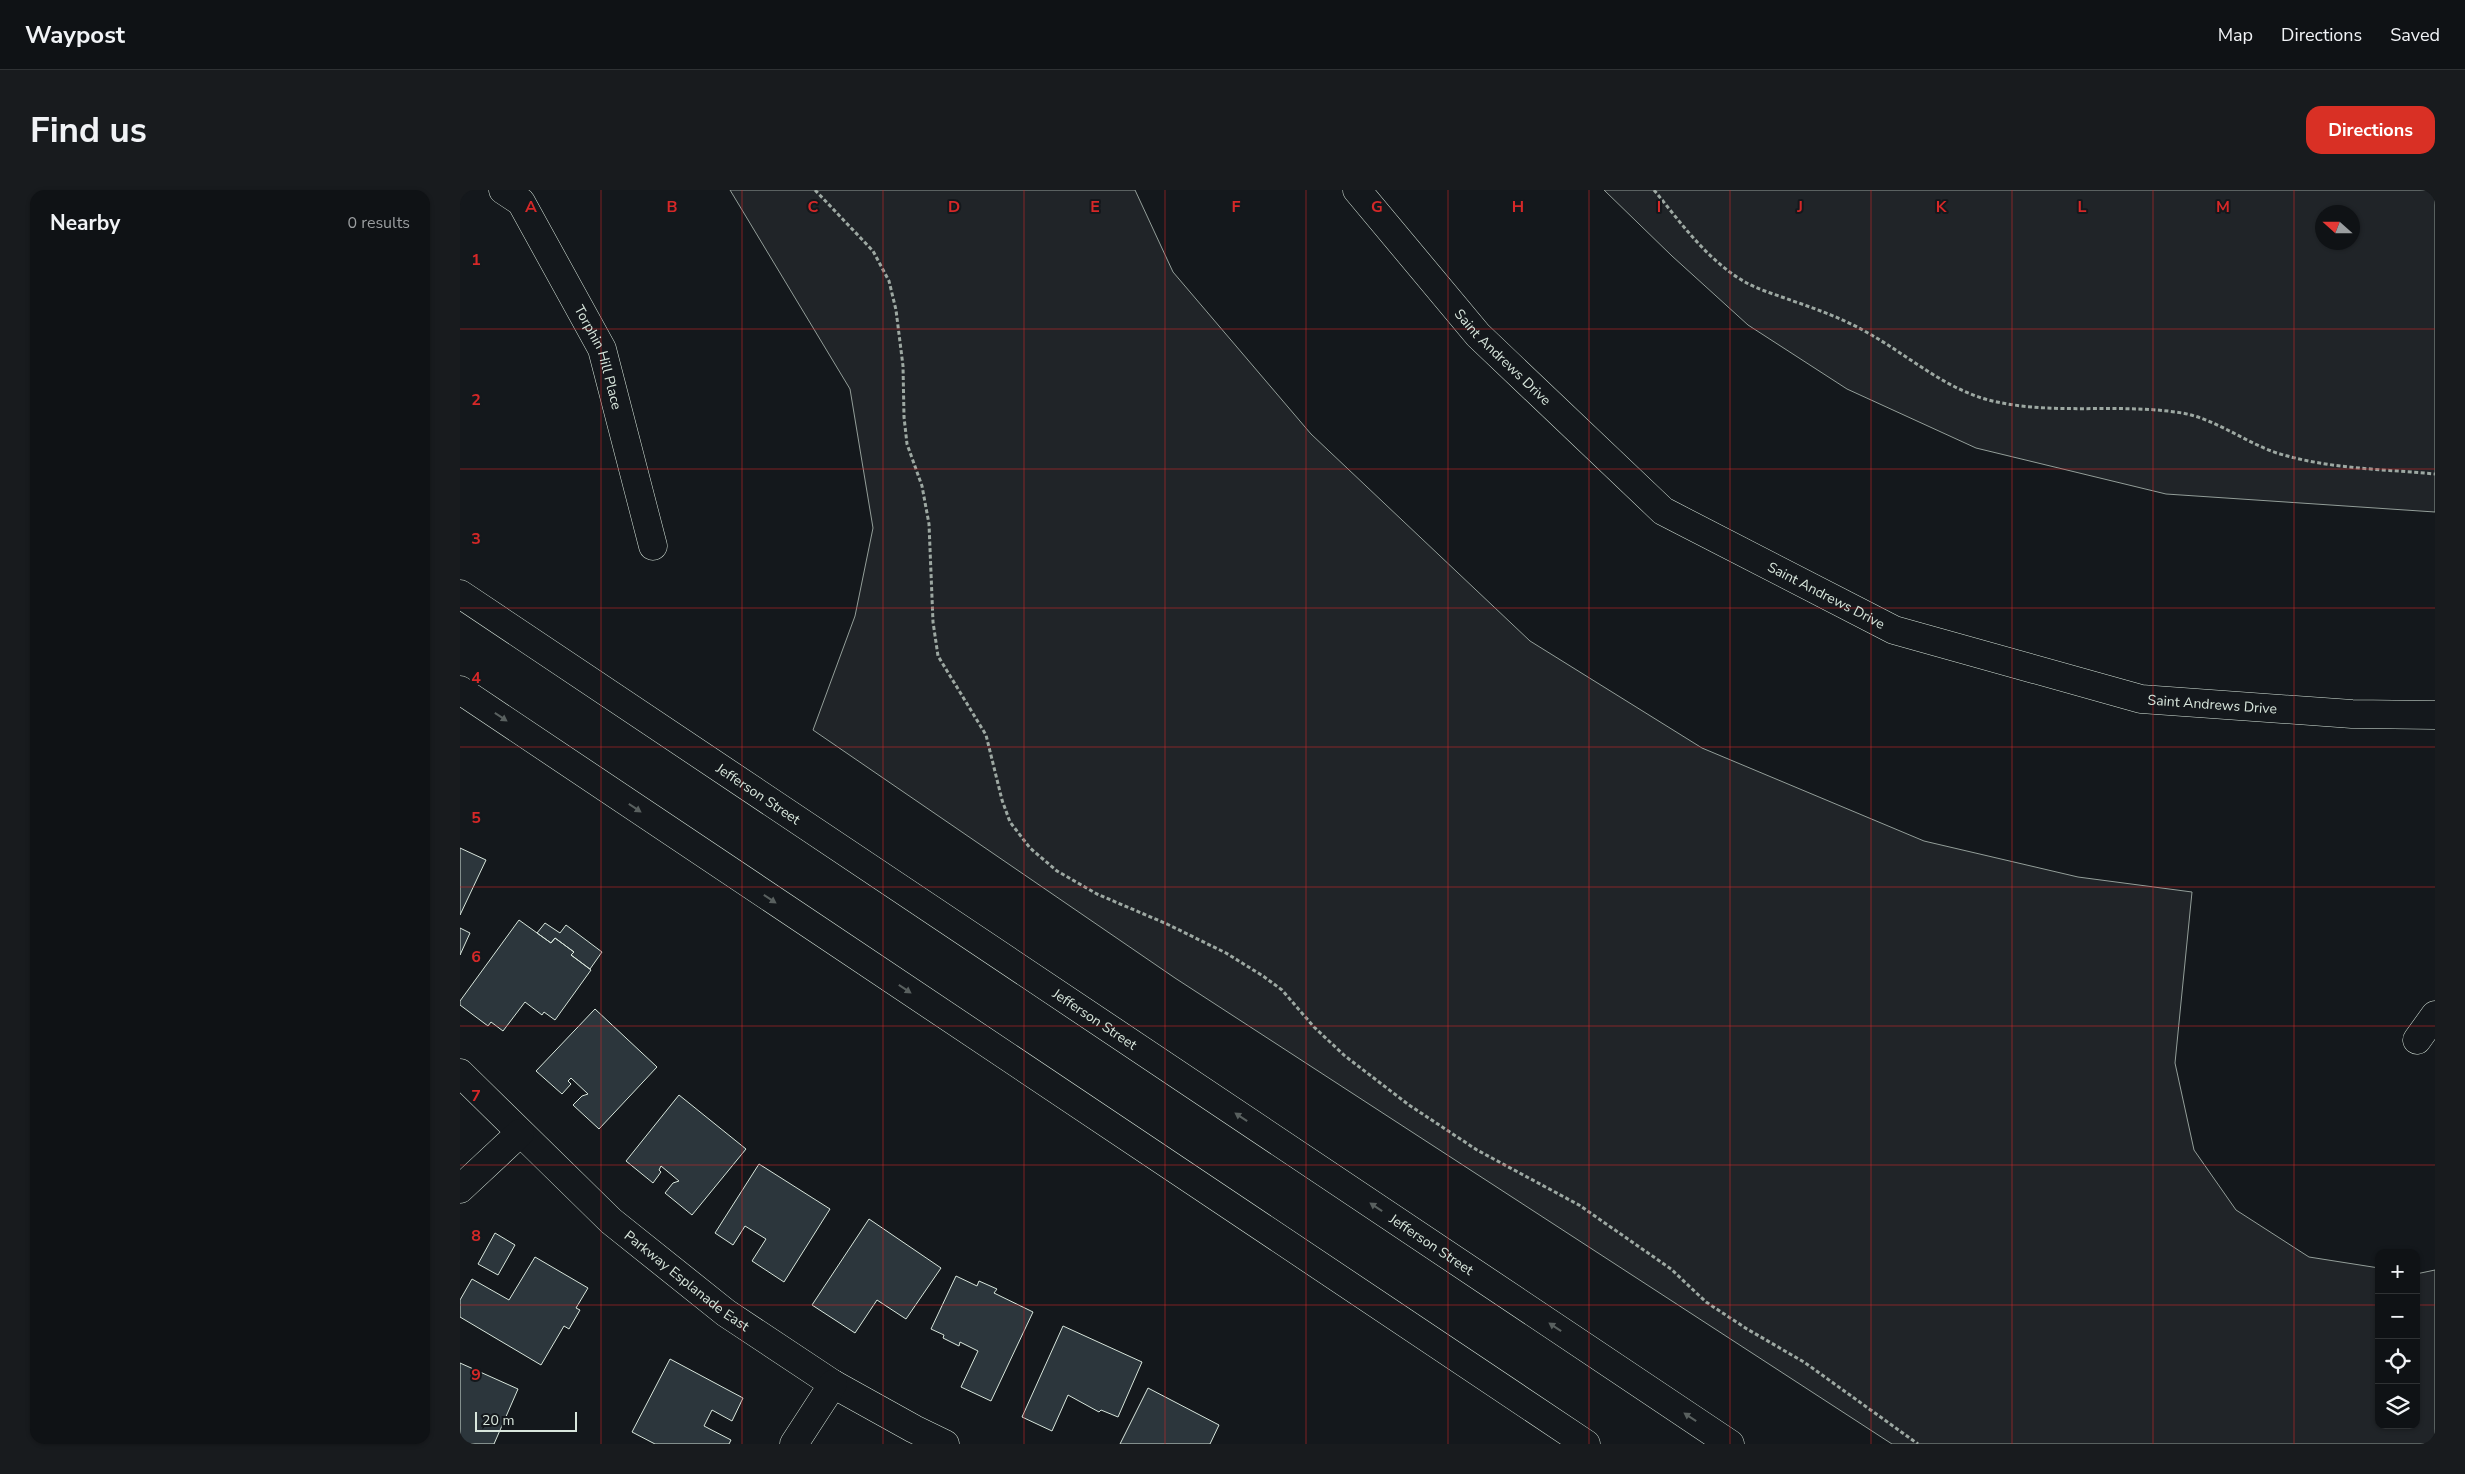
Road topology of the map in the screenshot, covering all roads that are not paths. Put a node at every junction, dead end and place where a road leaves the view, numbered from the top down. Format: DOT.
graph roads {
  1 [pos="503,190"];
  2 [pos="1357,190"];
  3 [pos="653,546"];
  4 [pos="460,594"];
  5 [pos="460,690"];
  6 [pos="2435,715"];
  7 [pos="2435,1015"];
  8 [pos="2417,1040"];
  9 [pos="460,1073"];
  10 [pos="520,1133"];
  11 [pos="460,1189"];
  12 [pos="833,1384"];
  13 [pos="794,1444"];
  14 [pos="945,1444"];
  15 [pos="1586,1444"];
  16 [pos="1730,1444"];
  1 -- 3 [label="main road, Torphin Hill Place"];
  2 -- 6 [label="main road, Saint Andrews Drive"];
  16 -- 4 [label="main road, Jefferson Street, one-way"];
  5 -- 15 [label="main road, one-way"];
  7 -- 8 [label="main road"];
  9 -- 10 [label="main road, Parkway Esplanade East"];
  10 -- 11 [label="main road"];
  10 -- 12 [label="main road, Parkway Esplanade East"];
  12 -- 13 [label="main road"];
  12 -- 14 [label="main road, Parkway Esplanade East"];
}
